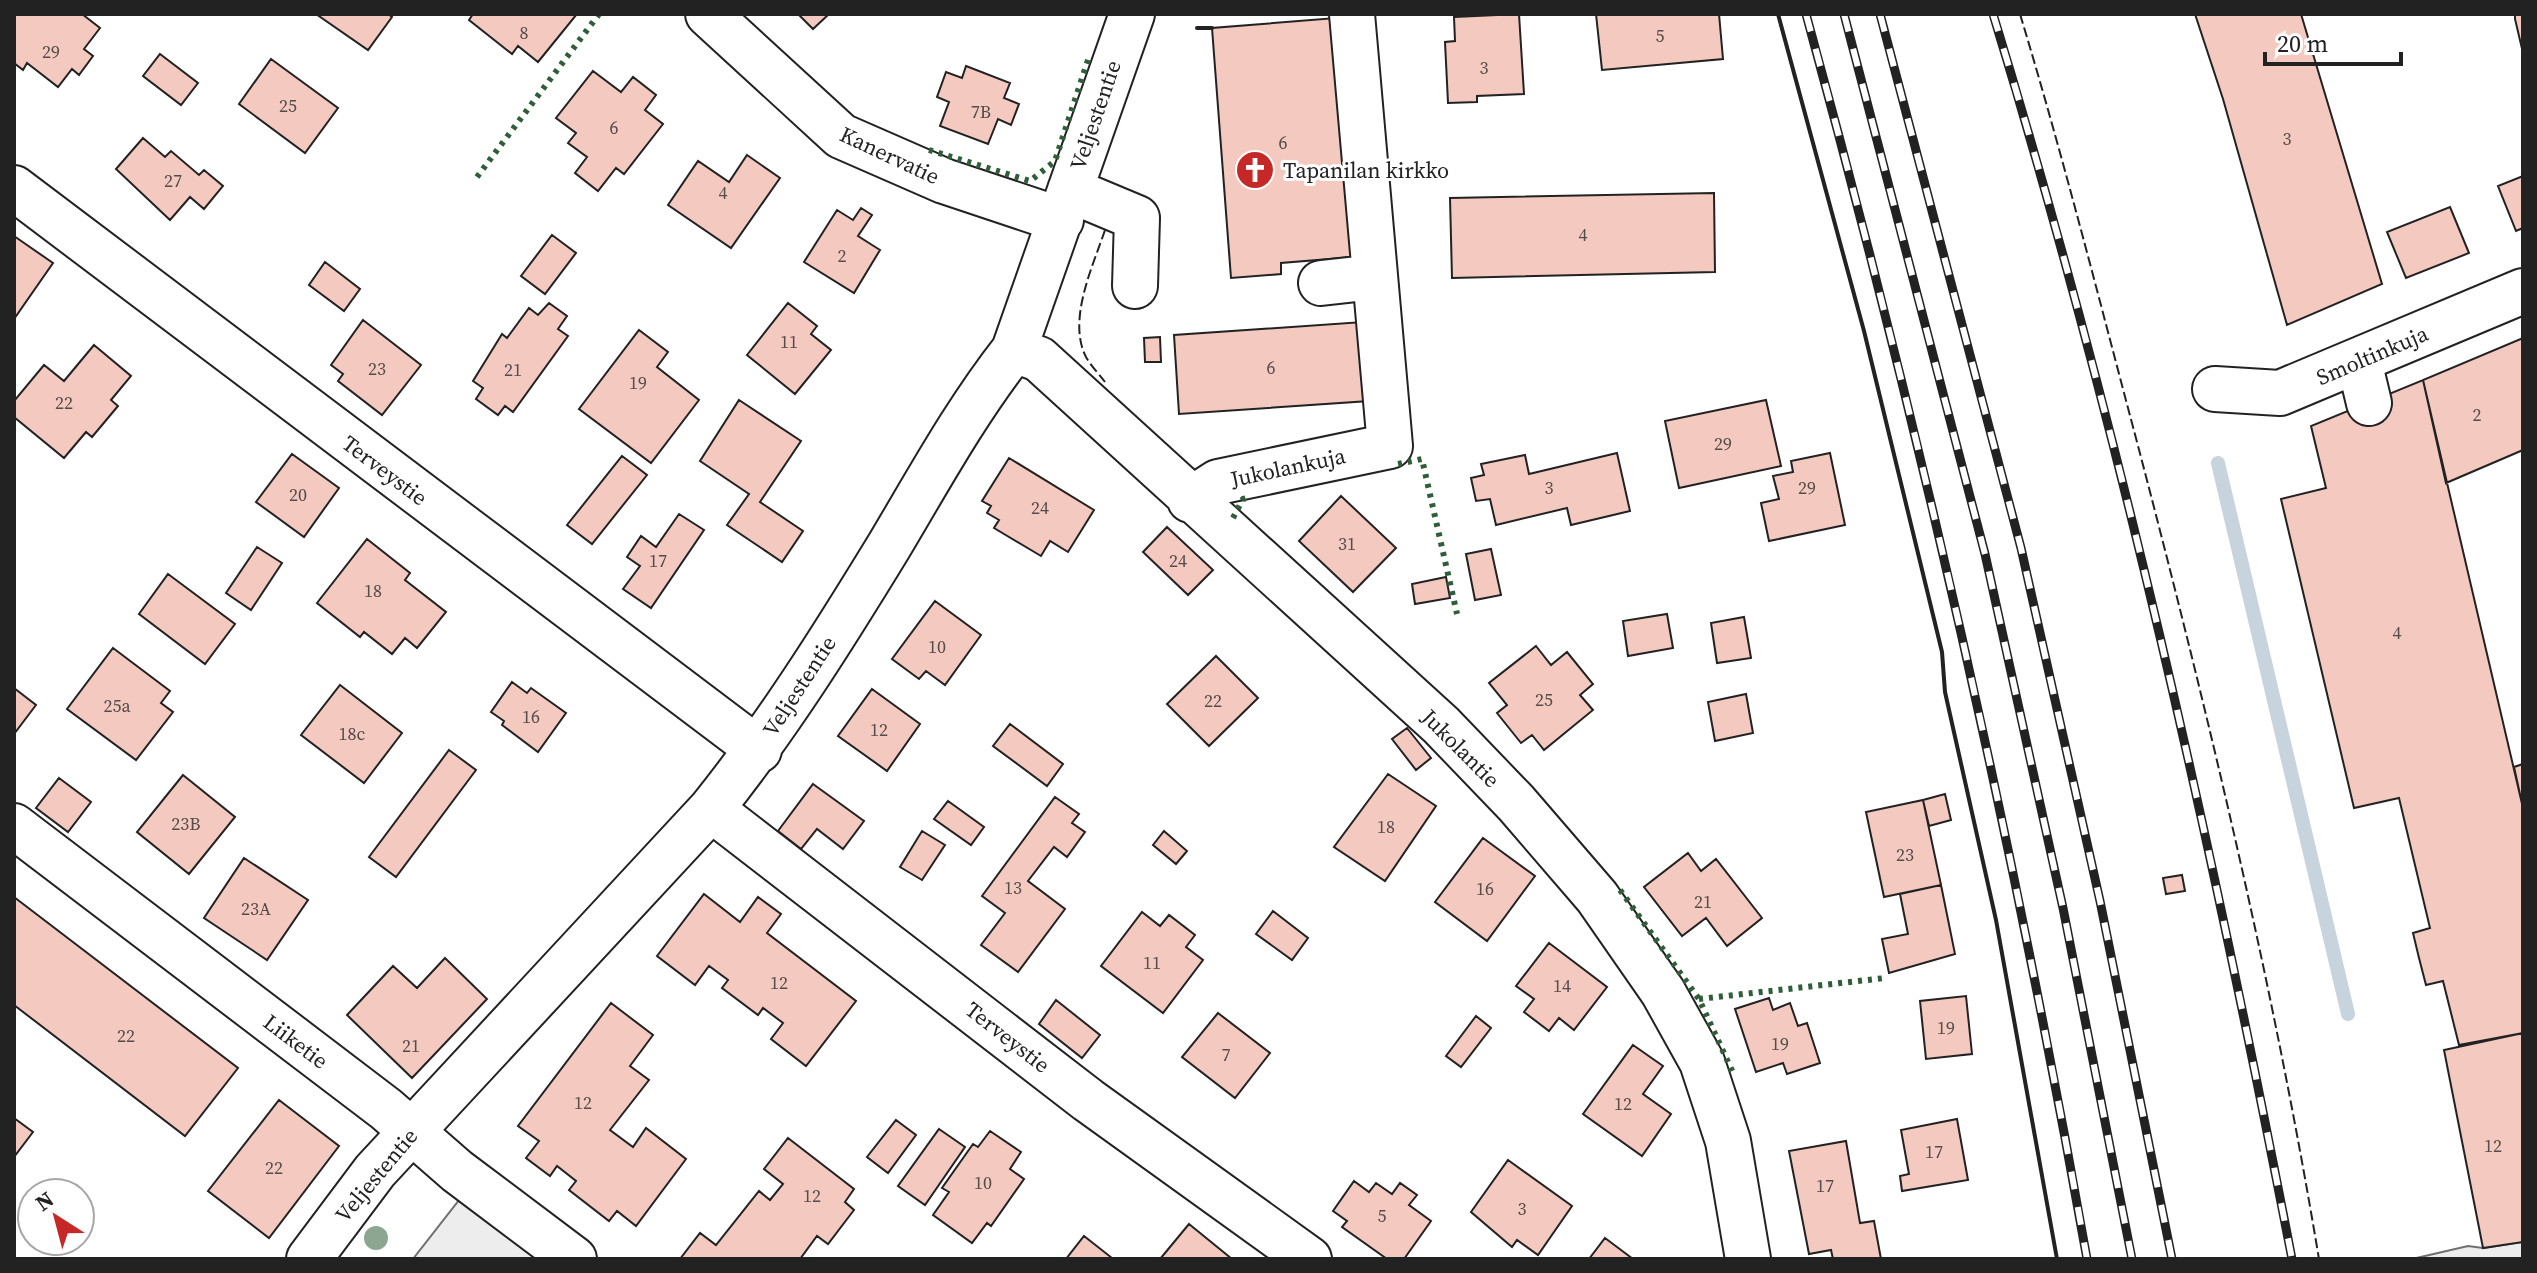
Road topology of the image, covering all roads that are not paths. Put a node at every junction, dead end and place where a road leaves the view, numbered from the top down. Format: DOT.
graph roads {
  1 [pos="708,14"];
  2 [pos="1132,14"];
  3 [pos="1352,14"];
  4 [pos="14,188"];
  5 [pos="1066,205"];
  6 [pos="1375,277"];
  7 [pos="1321,283"];
  8 [pos="1135,286"];
  9 [pos="2523,291"];
  10 [pos="1014,350"];
  11 [pos="2359,361"];
  12 [pos="2215,389"];
  13 [pos="2369,403"];
  14 [pos="1190,500"];
  15 [pos="759,750"];
  16 [pos="711,809"];
  17 [pos="14,826"];
  18 [pos="410,1133"];
  19 [pos="309,1259"];
  20 [pos="574,1259"];
  21 [pos="1309,1259"];
  22 [pos="1748,1259"];
  1 -- 5 [label="street, Kanervatie"];
  2 -- 5 [label="street, Veljestentie"];
  3 -- 6 [label="street"];
  4 -- 15 [label="street, Terveystie"];
  5 -- 8 [label="street, Kanervatie"];
  5 -- 10 [label="street, Veljestentie"];
  6 -- 7 [label="street"];
  6 -- 14 [label="street, Jukolankuja"];
  9 -- 11 [label="street, Smoltinkuja"];
  10 -- 14 [label="street, Jukolantie"];
  10 -- 15 [label="street, Veljestentie"];
  11 -- 12 [label="street, Smoltinkuja"];
  11 -- 13 [label="street"];
  14 -- 22 [label="street, Jukolantie"];
  15 -- 16 [label="street, Veljestentie"];
  16 -- 18 [label="street, Veljestentie"];
  16 -- 21 [label="street, Terveystie"];
  17 -- 18 [label="street, Liiketie"];
  18 -- 19 [label="street, Veljestentie"];
  18 -- 20 [label="street, Liiketie"];
}
